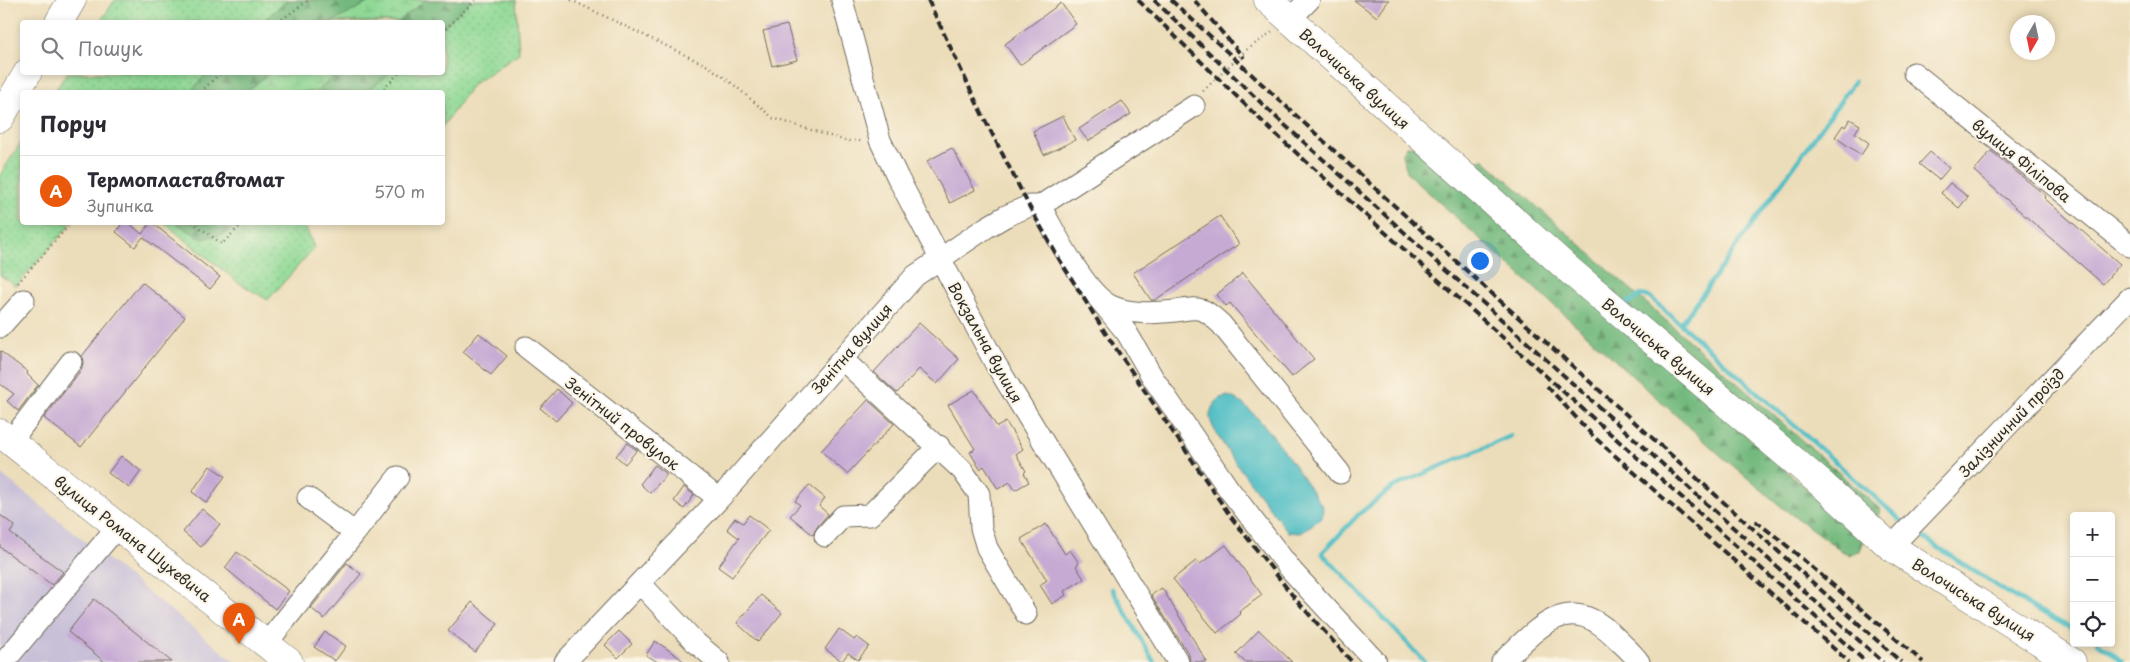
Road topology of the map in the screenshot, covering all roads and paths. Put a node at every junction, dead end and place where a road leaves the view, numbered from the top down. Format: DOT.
graph roads {
  1 [pos="72,0"];
  2 [pos="309,0"];
  3 [pos="476,0"];
  4 [pos="571,0"];
  5 [pos="842,0"];
  6 [pos="1268,0"];
  7 [pos="1309,0"];
  8 [pos="1290,19"];
  9 [pos="59,20"];
  10 [pos="281,20"];
  11 [pos="445,29"];
  12 [pos="1914,73"];
  13 [pos="26,75"];
  14 [pos="218,75"];
  15 [pos="397,75"];
  16 [pos="203,90"];
  17 [pos="382,90"];
  18 [pos="1194,106"];
  19 [pos="0,118"];
  20 [pos="880,140"];
  21 [pos="1040,206"];
  22 [pos="69,225"];
  23 [pos="196,225"];
  24 [pos="241,225"];
  25 [pos="2130,246"];
  26 [pos="940,258"];
  27 [pos="1095,294"];
  28 [pos="2130,298"];
  29 [pos="21,303"];
  30 [pos="0,327"];
  31 [pos="526,347"];
  32 [pos="842,359"];
  33 [pos="71,362"];
  34 [pos="5,437"];
  35 [pos="939,446"];
  36 [pos="1340,472"];
  37 [pos="398,478"];
  38 [pos="308,498"];
  39 [pos="720,499"];
  40 [pos="118,526"];
  41 [pos="355,533"];
  42 [pos="825,536"];
  43 [pos="1891,547"];
  44 [pos="640,583"];
  45 [pos="1026,614"];
  46 [pos="266,644"];
  47 [pos="570,656"];
  48 [pos="4,662"];
  49 [pos="289,662"];
  50 [pos="548,662"];
  51 [pos="719,662"];
  52 [pos="1178,662"];
  53 [pos="1376,662"];
  54 [pos="1502,662"];
  55 [pos="1639,662"];
  56 [pos="2072,662"];
  1 -- 9 [label="main road"];
  2 -- 10 [label="path"];
  3 -- 11 [label="path"];
  4 -- 20 [label="path"];
  5 -- 20 [label="street, Вокзальна вулиця"];
  6 -- 8 [label="main road, Волочиська вулиця"];
  7 -- 8 [label="street"];
  8 -- 18 [label="path"];
  8 -- 43 [label="main road, Волочиська вулиця"];
  12 -- 25 [label="street, вулиця Філіпова"];
  13 -- 19 [label="main road"];
  14 -- 16 [label="path"];
  15 -- 17 [label="path"];
  18 -- 21 [label="street, Зенітна вулиця"];
  20 -- 26 [label="street, Вокзальна вулиця"];
  21 -- 26 [label="street, Зенітна вулиця"];
  21 -- 27 [label="street"];
  22 -- 29 [label="path"];
  23 -- 24 [label="path"];
  26 -- 32 [label="street, Зенітна вулиця"];
  26 -- 52 [label="street, Вокзальна вулиця"];
  27 -- 36 [label="street"];
  27 -- 53 [label="street"];
  28 -- 43 [label="street, Залізничний проїзд"];
  29 -- 30 [label="street"];
  31 -- 39 [label="street, Зенітний провулок"];
  32 -- 35 [label="street"];
  32 -- 39 [label="street, Зенітна вулиця"];
  33 -- 34 [label="street"];
  34 -- 40 [label="main road, вулиця Романа Шухевича"];
  35 -- 42 [label="street"];
  35 -- 45 [label="street"];
  37 -- 41 [label="street"];
  38 -- 41 [label="street"];
  39 -- 44 [label="street, Зенітна вулиця"];
  40 -- 46 [label="main road, вулиця Романа Шухевича"];
  40 -- 48 [label="street"];
  41 -- 46 [label="street"];
  43 -- 56 [label="main road, Волочиська вулиця"];
  44 -- 47 [label="street, Зенітна вулиця"];
  44 -- 51 [label="street"];
  46 -- 49 [label="main road, вулиця Романа Шухевича"];
  47 -- 50 [label="street"];
  54 -- 55 [label="street"];
}
